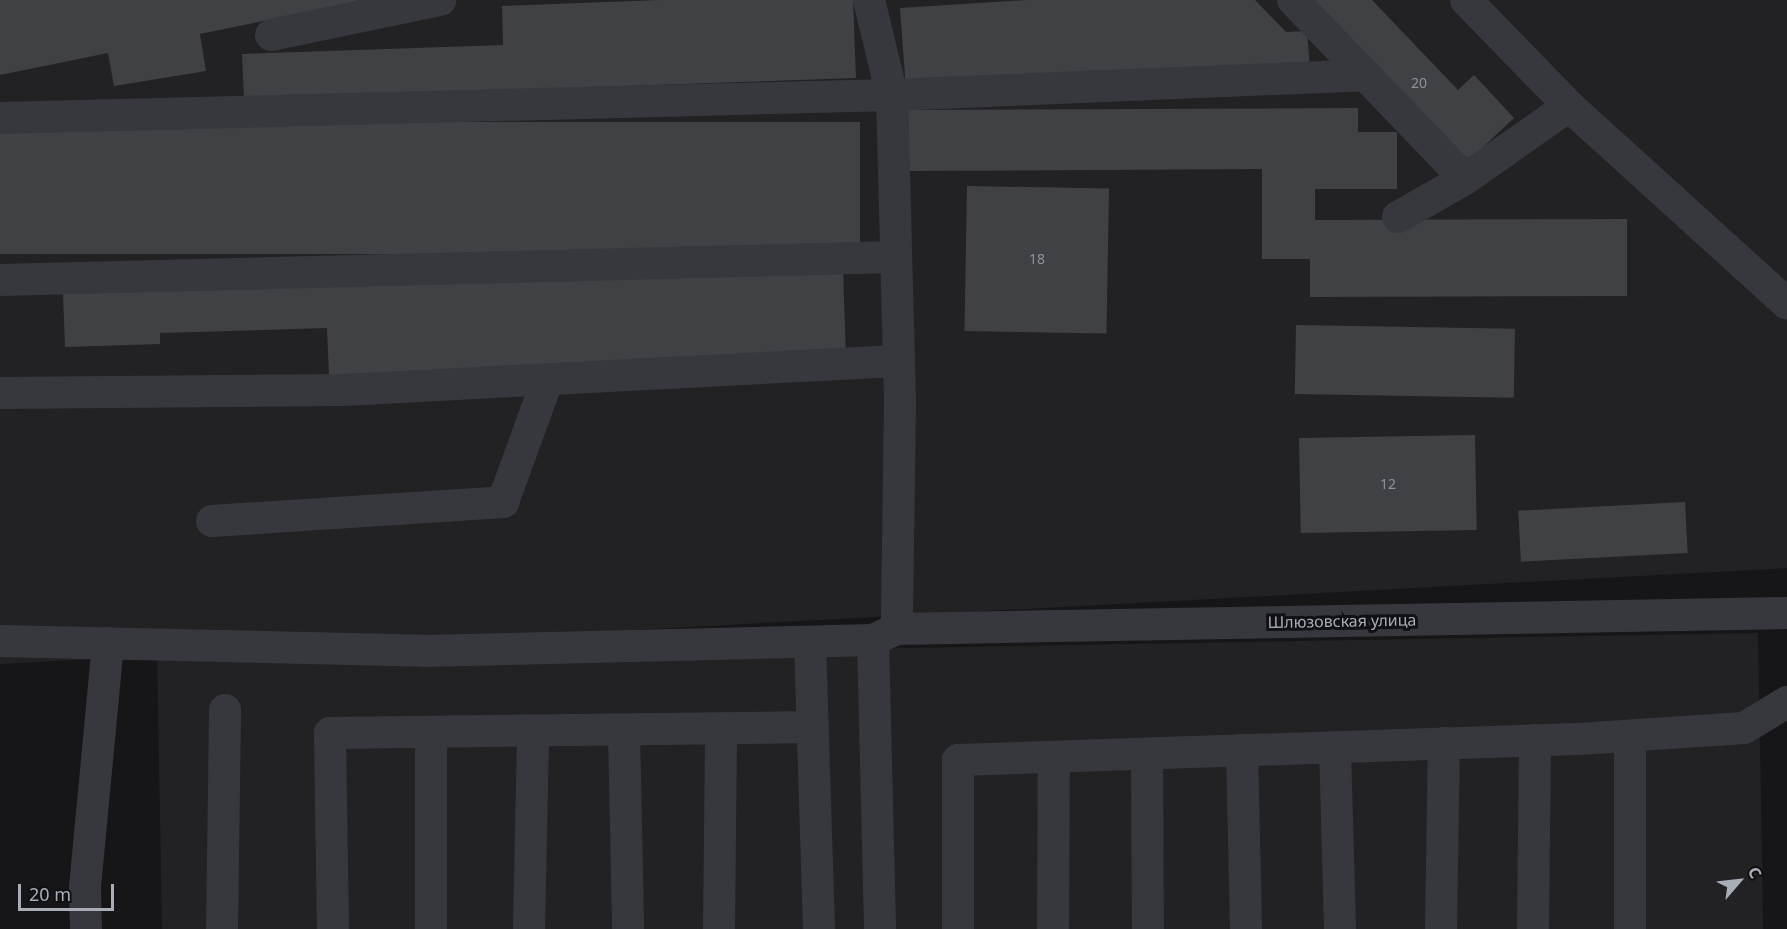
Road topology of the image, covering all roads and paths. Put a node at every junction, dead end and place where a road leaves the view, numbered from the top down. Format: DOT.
graph roads {
  1 [pos="440,0"];
  2 [pos="869,0"];
  3 [pos="1293,0"];
  4 [pos="1466,0"];
  5 [pos="271,34"];
  6 [pos="1366,75"];
  7 [pos="892,95"];
  8 [pos="1569,106"];
  9 [pos="0,118"];
  10 [pos="1465,179"];
  11 [pos="1398,217"];
  12 [pos="896,257"];
  13 [pos="0,280"];
  14 [pos="1787,304"];
  15 [pos="897,361"];
  16 [pos="547,381"];
  17 [pos="0,393"];
  18 [pos="212,521"];
  19 [pos="1787,613"];
  20 [pos="885,635"];
  21 [pos="0,641"];
  22 [pos="810,642"];
  23 [pos="108,643"];
  24 [pos="1787,702"];
  25 [pos="225,710"];
  26 [pos="812,727"];
  27 [pos="721,729"];
  28 [pos="624,731"];
  29 [pos="533,732"];
  30 [pos="431,733"];
  31 [pos="1630,736"];
  32 [pos="1535,740"];
  33 [pos="1444,743"];
  34 [pos="1335,748"];
  35 [pos="1242,750"];
  36 [pos="1147,754"];
  37 [pos="1054,757"];
  38 [pos="86,929"];
  39 [pos="222,929"];
  40 [pos="333,929"];
  41 [pos="430,929"];
  42 [pos="529,929"];
  43 [pos="628,929"];
  44 [pos="719,929"];
  45 [pos="819,929"];
  46 [pos="880,929"];
  47 [pos="958,929"];
  48 [pos="1053,929"];
  49 [pos="1148,929"];
  50 [pos="1246,929"];
  51 [pos="1340,929"];
  52 [pos="1441,929"];
  53 [pos="1533,929"];
  54 [pos="1630,929"];
  1 -- 5 [label="street"];
  2 -- 7 [label="street"];
  3 -- 6 [label="street"];
  4 -- 8 [label="street"];
  6 -- 7 [label="street"];
  6 -- 10 [label="street"];
  7 -- 9 [label="street"];
  7 -- 12 [label="street"];
  8 -- 10 [label="street"];
  8 -- 14 [label="street"];
  10 -- 11 [label="street"];
  12 -- 13 [label="street"];
  12 -- 15 [label="street"];
  15 -- 16 [label="street"];
  15 -- 20 [label="street"];
  16 -- 17 [label="street"];
  16 -- 18 [label="street"];
  19 -- 20 [label="street, Шлюзовская улица"];
  20 -- 22 [label="street, Шлюзовская улица"];
  20 -- 46 [label="street"];
  21 -- 23 [label="street, Шлюзовская улица"];
  22 -- 23 [label="street, Шлюзовская улица"];
  22 -- 26 [label="street"];
  23 -- 38 [label="street"];
  24 -- 31 [label="street"];
  25 -- 39 [label="street"];
  26 -- 27 [label="street"];
  26 -- 45 [label="street"];
  27 -- 28 [label="street"];
  27 -- 44 [label="street"];
  28 -- 29 [label="street"];
  28 -- 43 [label="street"];
  29 -- 30 [label="street"];
  29 -- 42 [label="street"];
  30 -- 40 [label="street"];
  30 -- 41 [label="street"];
  31 -- 32 [label="street"];
  31 -- 54 [label="street"];
  32 -- 33 [label="street"];
  32 -- 53 [label="street"];
  33 -- 34 [label="street"];
  33 -- 52 [label="street"];
  34 -- 35 [label="street"];
  34 -- 51 [label="street"];
  35 -- 36 [label="street"];
  35 -- 50 [label="street"];
  36 -- 37 [label="street"];
  36 -- 49 [label="street"];
  37 -- 47 [label="street"];
  37 -- 48 [label="street"];
}
